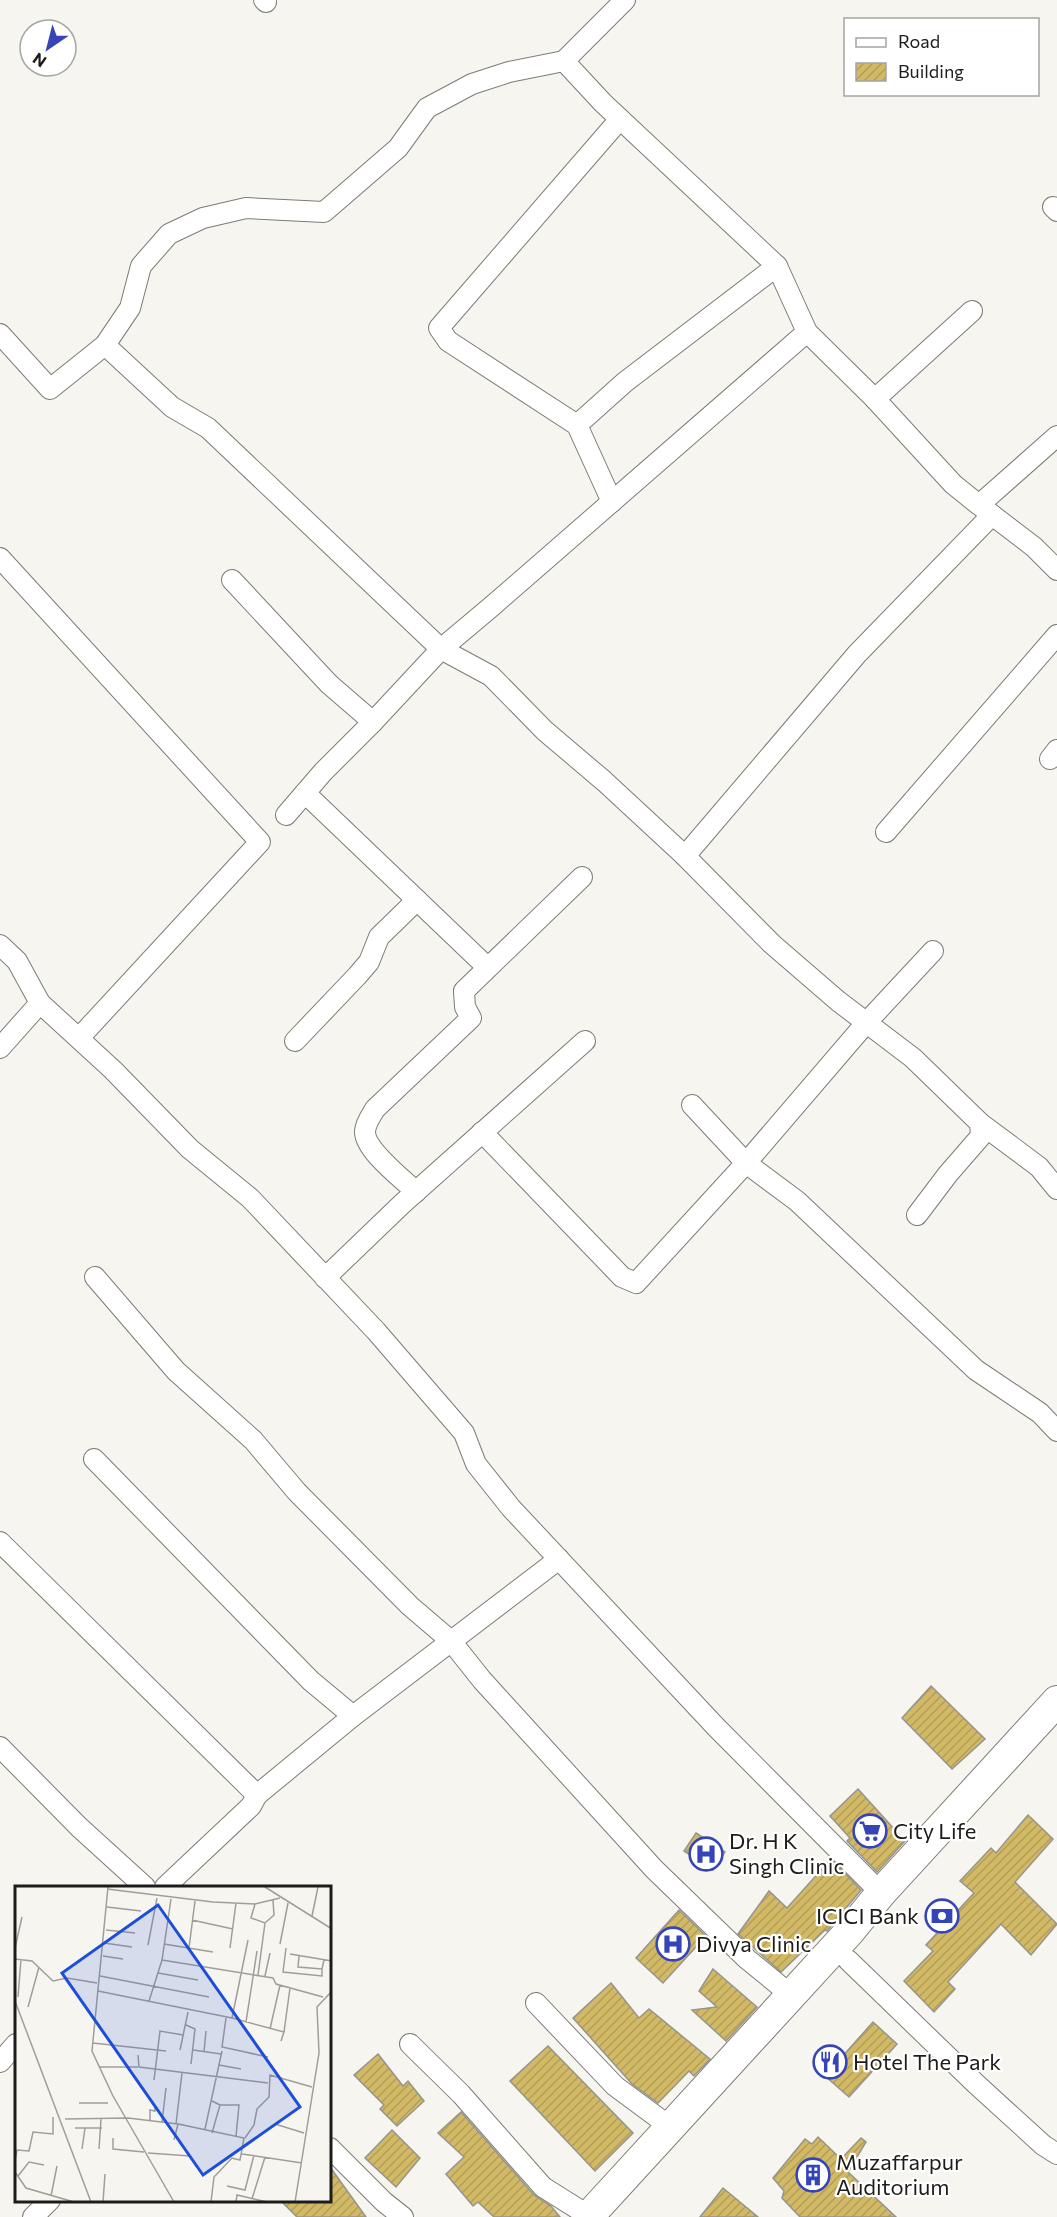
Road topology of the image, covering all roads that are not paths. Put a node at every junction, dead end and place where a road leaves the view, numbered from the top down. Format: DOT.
graph roads {
  1 [pos="625,0"];
  2 [pos="564,61"];
  3 [pos="620,119"];
  4 [pos="777,266"];
  5 [pos="972,311"];
  6 [pos="807,332"];
  7 [pos="0,334"];
  8 [pos="105,345"];
  9 [pos="875,399"];
  10 [pos="577,425"];
  11 [pos="1057,436"];
  12 [pos="612,502"];
  13 [pos="985,510"];
  14 [pos="0,558"];
  15 [pos="1057,570"];
  16 [pos="232,580"];
  17 [pos="1057,634"];
  18 [pos="441,649"];
  19 [pos="374,722"];
  20 [pos="306,793"];
  21 [pos="286,814"];
  22 [pos="886,832"];
  23 [pos="685,856"];
  24 [pos="582,877"];
  25 [pos="417,900"];
  26 [pos="0,945"];
  27 [pos="933,951"];
  28 [pos="488,967"];
  29 [pos="40,1003"];
  30 [pos="866,1023"];
  31 [pos="79,1038"];
  32 [pos="295,1041"];
  33 [pos="585,1041"];
  34 [pos="0,1048"];
  35 [pos="692,1105"];
  36 [pos="980,1123"];
  37 [pos="482,1132"];
  38 [pos="746,1163"];
  39 [pos="1057,1189"];
  40 [pos="416,1192"];
  41 [pos="917,1215"];
  42 [pos="95,1277"];
  43 [pos="325,1278"];
  44 [pos="1057,1431"];
  45 [pos="94,1459"];
  46 [pos="0,1542"];
  47 [pos="559,1559"];
  48 [pos="451,1641"];
  49 [pos="1057,1701"];
  50 [pos="353,1716"];
  51 [pos="1057,1731"];
  52 [pos="0,1747"];
  53 [pos="257,1795"];
  54 [pos="144,1886"];
  55 [pos="166,1886"];
  56 [pos="881,1893"];
  57 [pos="848,1960"];
  58 [pos="790,1995"];
  59 [pos="536,2003"];
  60 [pos="410,2044"];
  61 [pos="15,2045"];
  62 [pos="0,2062"];
  63 [pos="669,2126"];
  64 [pos="332,2150"];
  65 [pos="1057,2154"];
  66 [pos="48,2202"];
  67 [pos="33,2217"];
  68 [pos="403,2217"];
  69 [pos="597,2217"];
  1 -- 2 [label="street"];
  2 -- 3 [label="street"];
  2 -- 8 [label="street"];
  3 -- 4 [label="street"];
  3 -- 10 [label="street"];
  4 -- 6 [label="street"];
  4 -- 10 [label="street"];
  5 -- 9 [label="street"];
  6 -- 9 [label="street"];
  6 -- 12 [label="street"];
  7 -- 8 [label="street"];
  8 -- 18 [label="street"];
  9 -- 13 [label="street"];
  10 -- 12 [label="street"];
  11 -- 13 [label="street"];
  12 -- 18 [label="street"];
  13 -- 15 [label="street"];
  13 -- 23 [label="street"];
  14 -- 31 [label="street"];
  16 -- 19 [label="street"];
  17 -- 22 [label="street"];
  18 -- 19 [label="street"];
  18 -- 23 [label="street"];
  19 -- 20 [label="street"];
  20 -- 21 [label="street"];
  20 -- 25 [label="street"];
  23 -- 30 [label="street"];
  24 -- 28 [label="street"];
  25 -- 28 [label="street"];
  25 -- 32 [label="street"];
  26 -- 29 [label="street"];
  27 -- 30 [label="street"];
  28 -- 40 [label="street"];
  29 -- 31 [label="street"];
  29 -- 34 [label="street"];
  30 -- 36 [label="street"];
  30 -- 38 [label="street"];
  31 -- 43 [label="street"];
  33 -- 37 [label="street"];
  35 -- 38 [label="street"];
  36 -- 39 [label="street"];
  36 -- 41 [label="street"];
  37 -- 38 [label="street"];
  37 -- 40 [label="street"];
  38 -- 44 [label="street"];
  40 -- 43 [label="street"];
  42 -- 48 [label="street"];
  43 -- 47 [label="street"];
  45 -- 50 [label="street"];
  46 -- 53 [label="street"];
  47 -- 48 [label="street"];
  47 -- 56 [label="street"];
  48 -- 50 [label="street"];
  48 -- 58 [label="street"];
  49 -- 56 [label="main road"];
  50 -- 53 [label="street"];
  51 -- 57 [label="main road"];
  52 -- 54 [label="street"];
  53 -- 55 [label="street"];
  56 -- 58 [label="main road"];
  57 -- 65 [label="street"];
  57 -- 69 [label="main road"];
  58 -- 63 [label="main road"];
  59 -- 63 [label="street"];
  60 -- 69 [label="street"];
  61 -- 62 [label="street"];
  63 -- 69 [label="main road"];
  64 -- 68 [label="street"];
  66 -- 67 [label="street"];
}
